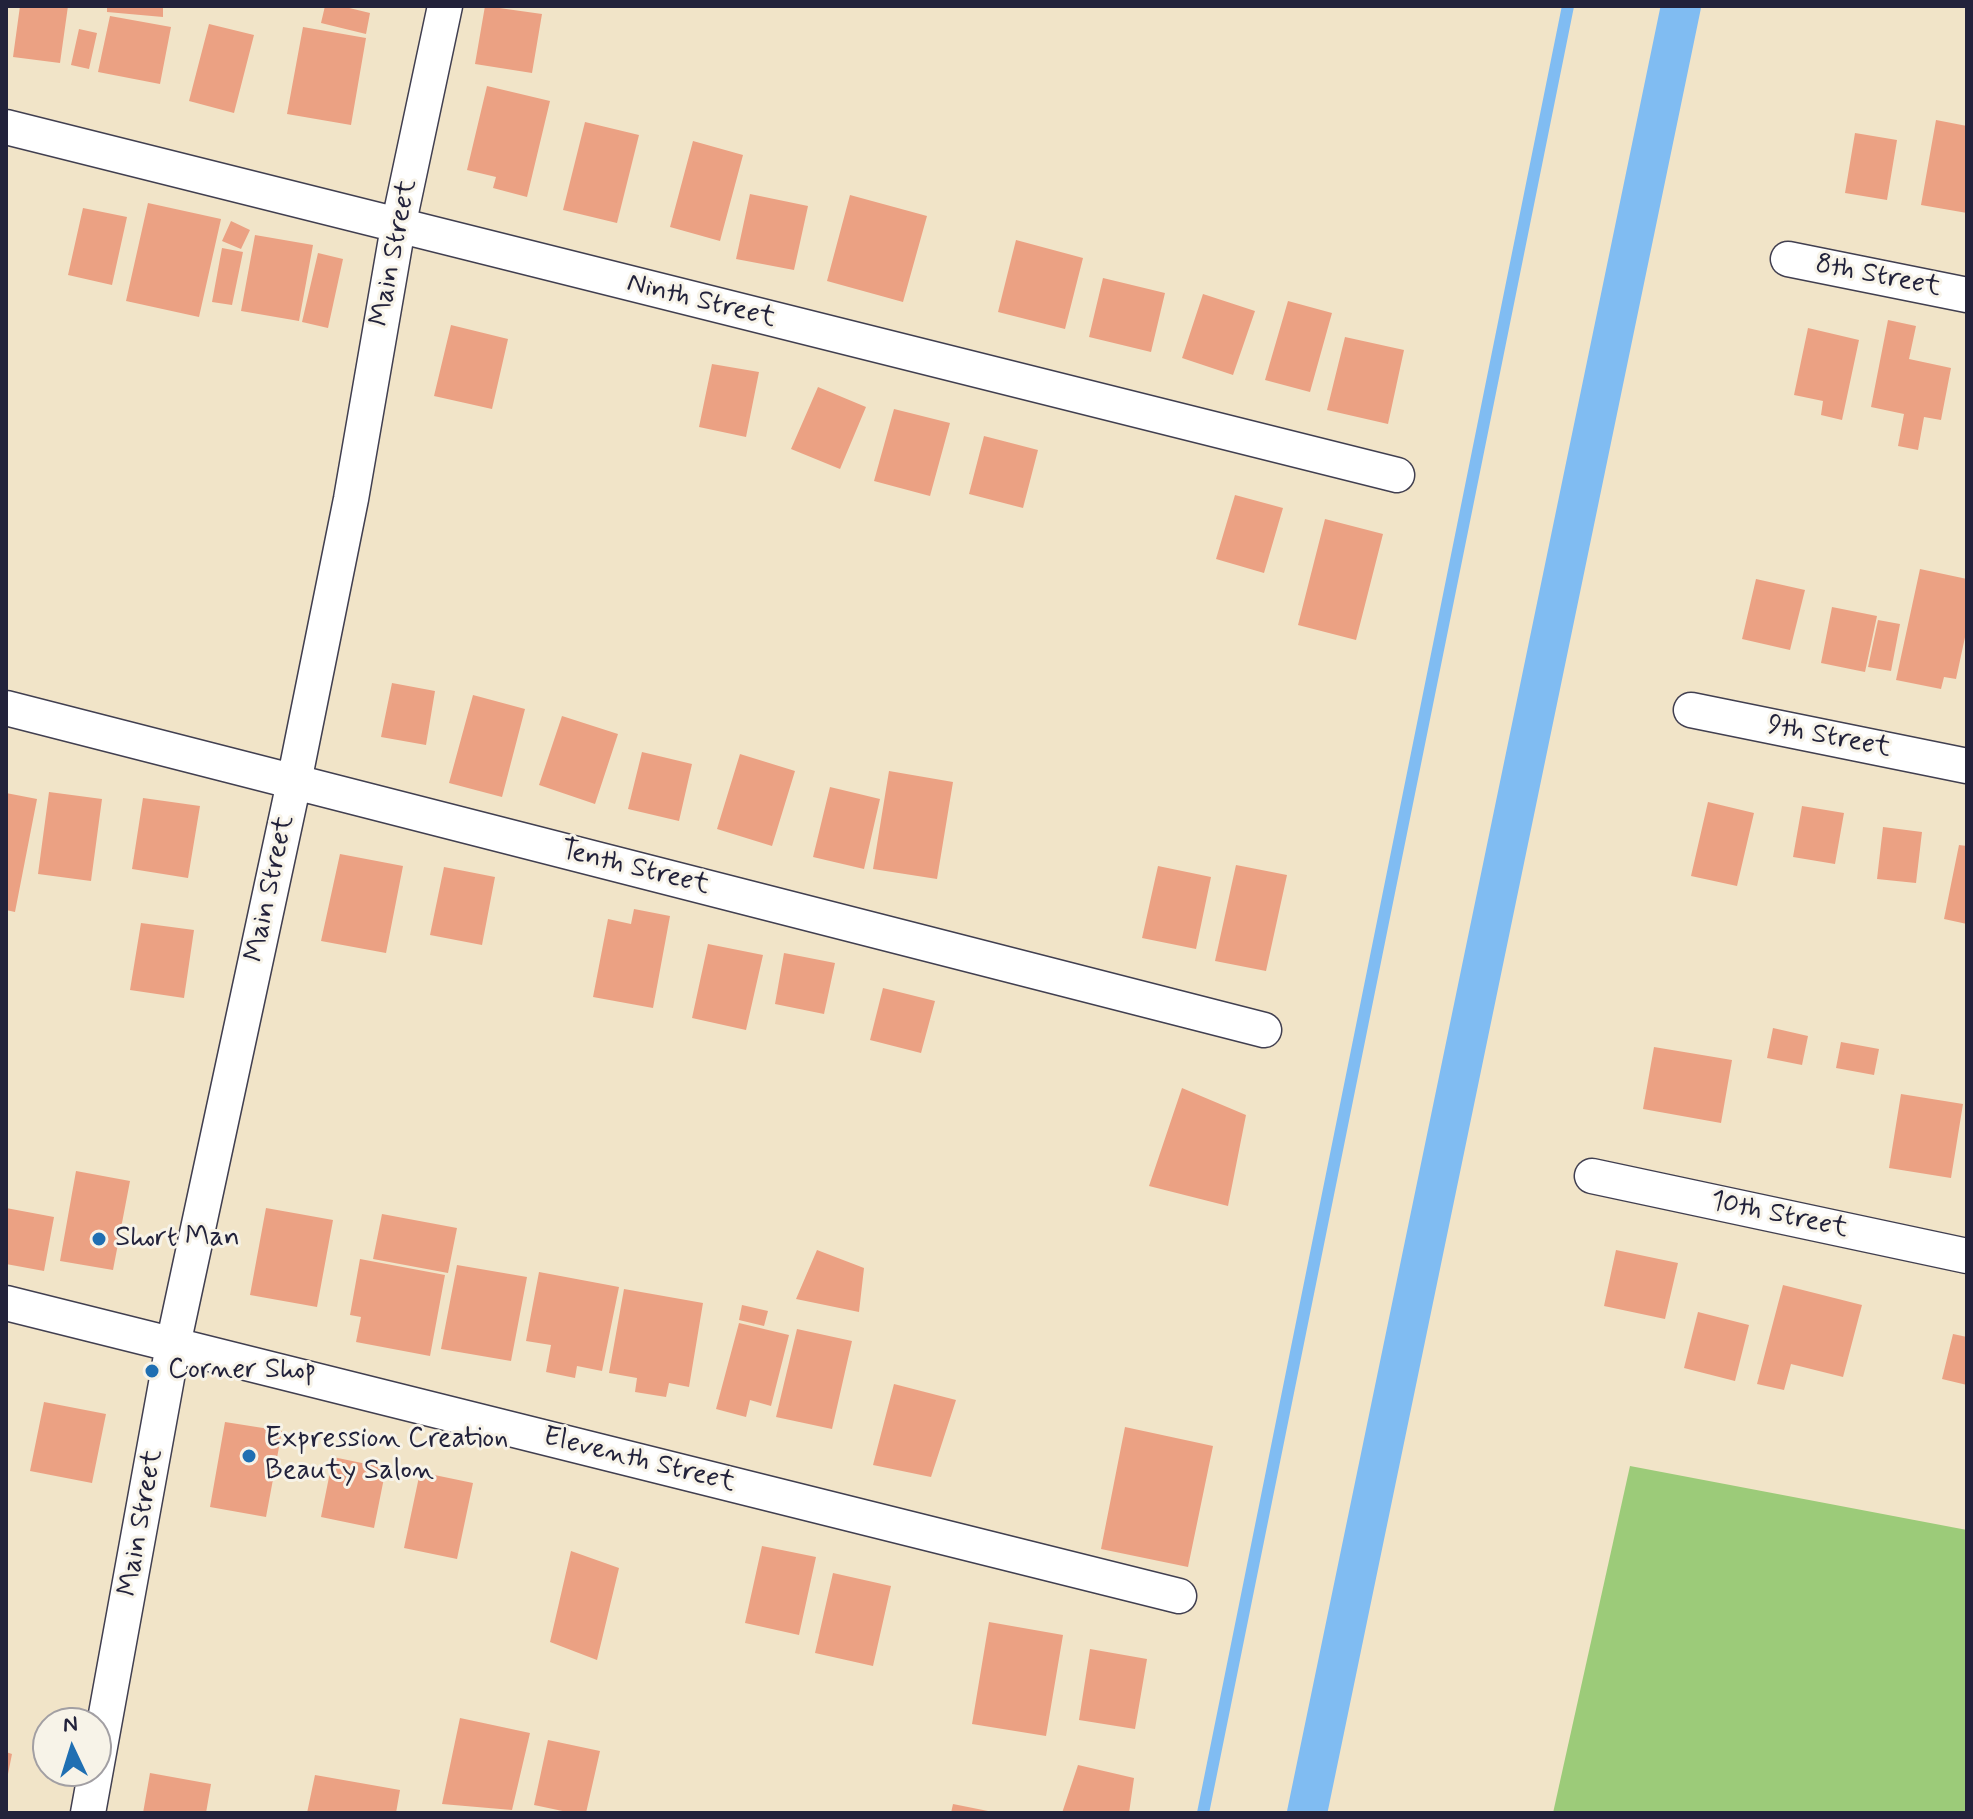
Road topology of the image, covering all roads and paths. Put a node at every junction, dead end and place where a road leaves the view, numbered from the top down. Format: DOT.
graph roads {
  1 [pos="445,6"];
  2 [pos="6,127"];
  3 [pos="398,227"];
  4 [pos="1788,259"];
  5 [pos="1967,295"];
  6 [pos="1397,475"];
  7 [pos="6,708"];
  8 [pos="1691,710"];
  9 [pos="1967,766"];
  10 [pos="294,782"];
  11 [pos="1264,1030"];
  12 [pos="1592,1176"];
  13 [pos="1967,1256"];
  14 [pos="6,1303"];
  15 [pos="173,1345"];
  16 [pos="1179,1596"];
  17 [pos="88,1813"];
  1 -- 3 [label="street, Main Street"];
  2 -- 3 [label="street, Ninth Street"];
  3 -- 6 [label="street, Ninth Street"];
  3 -- 10 [label="street, Main Street"];
  4 -- 5 [label="street, 8th Street"];
  7 -- 10 [label="street, Tenth Street"];
  8 -- 9 [label="street, 9th Street"];
  10 -- 11 [label="street, Tenth Street"];
  10 -- 15 [label="street, Main Street"];
  12 -- 13 [label="street, 10th Street"];
  14 -- 15 [label="street, Eleventh Street"];
  15 -- 16 [label="street, Eleventh Street"];
  15 -- 17 [label="street, Main Street"];
}
